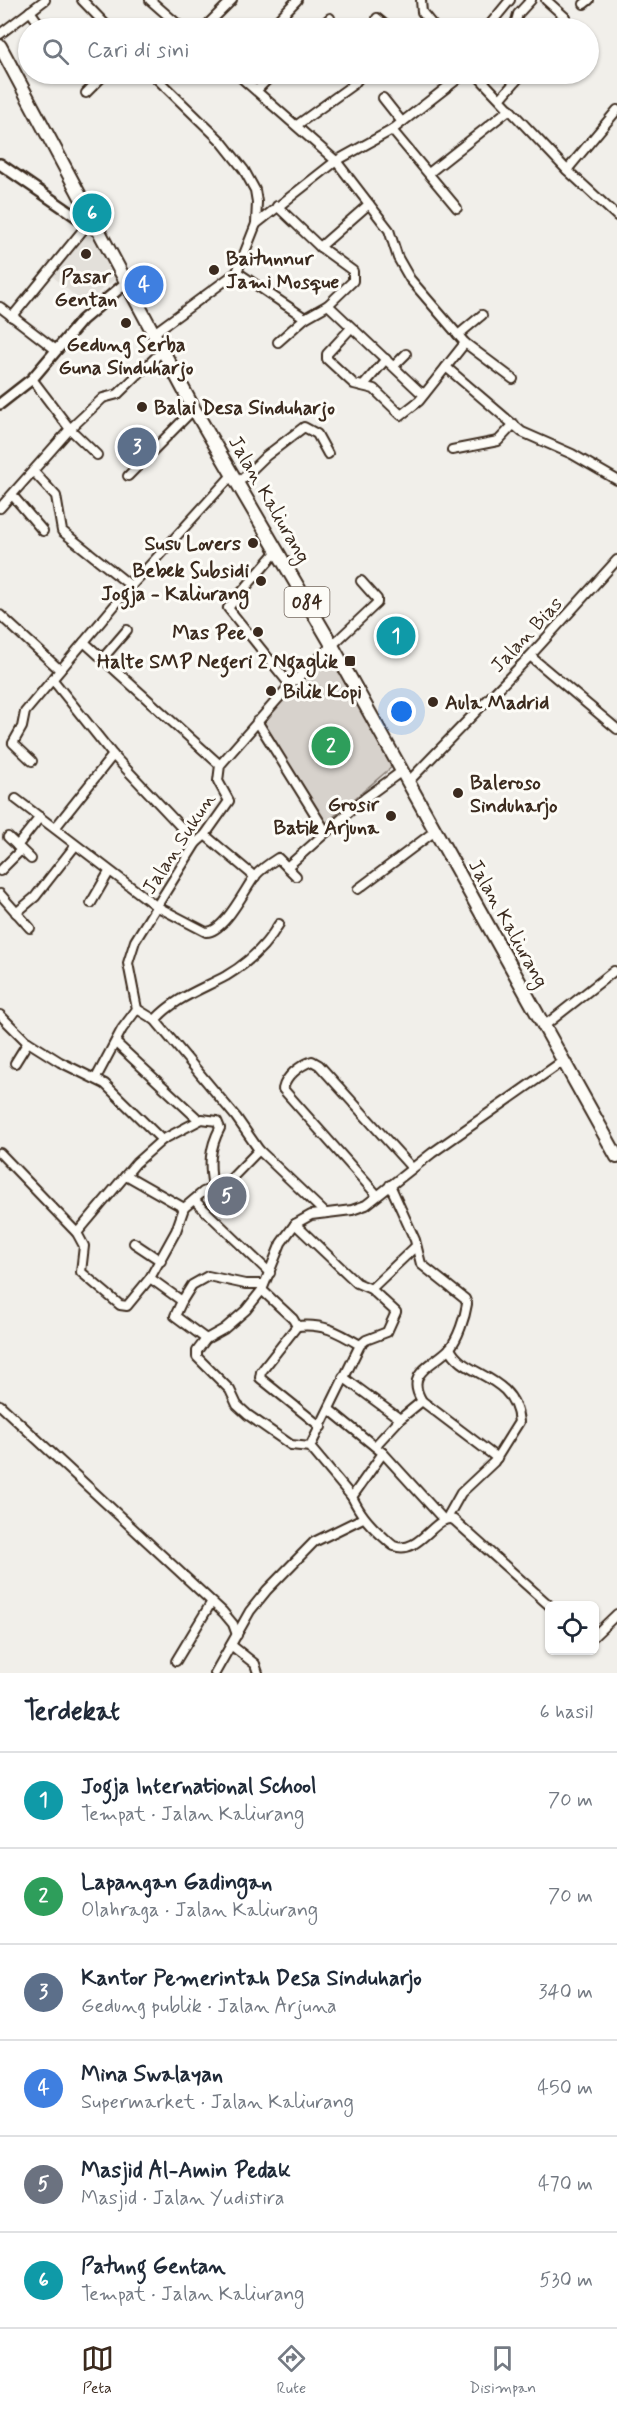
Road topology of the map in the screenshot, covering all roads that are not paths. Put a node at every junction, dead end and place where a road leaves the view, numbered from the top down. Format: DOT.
graph roads {
  1 [pos="45,0"];
  2 [pos="82,0"];
  3 [pos="150,0"];
  4 [pos="232,0"];
  5 [pos="297,0"];
  6 [pos="420,0"];
  7 [pos="510,0"];
  8 [pos="531,0"];
  9 [pos="546,0"];
  10 [pos="30,11"];
  11 [pos="20,18"];
  12 [pos="35,18"];
  13 [pos="99,18"];
  14 [pos="171,18"];
  15 [pos="214,18"];
  16 [pos="280,18"];
  17 [pos="427,18"];
  18 [pos="495,18"];
  19 [pos="517,18"];
  20 [pos="565,18"];
  21 [pos="18,20"];
  22 [pos="0,33"];
  23 [pos="0,46"];
  24 [pos="18,79"];
  25 [pos="20,84"];
  26 [pos="95,84"];
  27 [pos="162,84"];
  28 [pos="249,84"];
  29 [pos="262,84"];
  30 [pos="354,84"];
  31 [pos="451,84"];
  32 [pos="486,84"];
  33 [pos="513,84"];
  34 [pos="256,90"];
  35 [pos="86,93"];
  36 [pos="383,98"];
  37 [pos="501,98"];
  38 [pos="510,109"];
  39 [pos="617,110"];
  40 [pos="402,122"];
  41 [pos="297,126"];
  42 [pos="392,130"];
  43 [pos="336,161"];
  44 [pos="0,164"];
  45 [pos="567,170"];
  46 [pos="429,173"];
  47 [pos="369,204"];
  48 [pos="277,206"];
  49 [pos="458,208"];
  50 [pos="89,211"];
  51 [pos="616,213"];
  52 [pos="83,223"];
  53 [pos="256,224"];
  54 [pos="100,233"];
  55 [pos="320,247"];
  56 [pos="237,272"];
  57 [pos="127,282"];
  58 [pos="328,304"];
  59 [pos="0,307"];
  60 [pos="482,315"];
  61 [pos="12,317"];
  62 [pos="305,318"];
  63 [pos="351,328"];
  64 [pos="154,333"];
  65 [pos="458,334"];
  66 [pos="278,342"];
  67 [pos="465,343"];
  68 [pos="56,350"];
  69 [pos="163,350"];
  70 [pos="406,354"];
  71 [pos="386,359"];
  72 [pos="394,366"];
  73 [pos="446,367"];
  74 [pos="32,379"];
  75 [pos="513,379"];
  76 [pos="363,386"];
  77 [pos="425,393"];
  78 [pos="0,404"];
  79 [pos="195,409"];
  80 [pos="514,424"];
  81 [pos="70,429"];
  82 [pos="452,450"];
  83 [pos="328,454"];
  84 [pos="97,456"];
  85 [pos="33,471"];
  86 [pos="128,476"];
  87 [pos="236,478"];
  88 [pos="617,480"];
  89 [pos="13,496"];
  90 [pos="0,508"];
  91 [pos="43,531"];
  92 [pos="278,550"];
  93 [pos="617,560"];
  94 [pos="361,581"];
  95 [pos="131,585"];
  96 [pos="0,615"];
  97 [pos="127,630"];
  98 [pos="84,642"];
  99 [pos="332,646"];
  100 [pos="530,656"];
  101 [pos="103,658"];
  102 [pos="60,670"];
  103 [pos="53,680"];
  104 [pos="290,685"];
  105 [pos="257,721"];
  106 [pos="617,729"];
  107 [pos="113,754"];
  108 [pos="32,761"];
  109 [pos="220,765"];
  110 [pos="405,777"];
  111 [pos="16,799"];
  112 [pos="40,817"];
  113 [pos="55,828"];
  114 [pos="435,831"];
  115 [pos="326,832"];
  116 [pos="206,835"];
  117 [pos="8,837"];
  118 [pos="196,843"];
  119 [pos="75,846"];
  120 [pos="19,848"];
  121 [pos="31,859"];
  122 [pos="287,867"];
  123 [pos="0,871"];
  124 [pos="109,872"];
  125 [pos="296,876"];
  126 [pos="255,877"];
  127 [pos="358,889"];
  128 [pos="0,894"];
  129 [pos="91,903"];
  130 [pos="156,906"];
  131 [pos="16,913"];
  132 [pos="279,924"];
  133 [pos="30,928"];
  134 [pos="614,971"];
  135 [pos="137,1009"];
  136 [pos="0,1015"];
  137 [pos="155,1020"];
  138 [pos="544,1026"];
  139 [pos="28,1042"];
  140 [pos="116,1043"];
  141 [pos="564,1061"];
  142 [pos="15,1063"];
  143 [pos="96,1078"];
  144 [pos="199,1120"];
  145 [pos="162,1140"];
  146 [pos="259,1150"];
  147 [pos="0,1153"];
  148 [pos="617,1157"];
  149 [pos="412,1168"];
  150 [pos="126,1175"];
  151 [pos="390,1185"];
  152 [pos="213,1188"];
  153 [pos="377,1195"];
  154 [pos="194,1200"];
  155 [pos="184,1208"];
  156 [pos="325,1213"];
  157 [pos="295,1224"];
  158 [pos="77,1233"];
  159 [pos="134,1243"];
  160 [pos="415,1247"];
  161 [pos="161,1261"];
  162 [pos="270,1273"];
  163 [pos="150,1278"];
  164 [pos="262,1287"];
  165 [pos="371,1289"];
  166 [pos="182,1301"];
  167 [pos="297,1326"];
  168 [pos="206,1339"];
  169 [pos="360,1345"];
  170 [pos="450,1348"];
  171 [pos="343,1377"];
  172 [pos="422,1401"];
  173 [pos="0,1405"];
  174 [pos="330,1410"];
  175 [pos="400,1419"];
  176 [pos="321,1427"];
  177 [pos="375,1446"];
  178 [pos="310,1447"];
  179 [pos="383,1453"];
  180 [pos="497,1458"];
  181 [pos="352,1497"];
  182 [pos="363,1518"];
  183 [pos="446,1519"];
  184 [pos="545,1602"];
  185 [pos="211,1603"];
  186 [pos="617,1614"];
  187 [pos="599,1631"];
  188 [pos="237,1635"];
  189 [pos="231,1645"];
  190 [pos="176,1661"];
  191 [pos="215,1673"];
  192 [pos="258,1673"];
  1 -- 10 [label="street"];
  2 -- 13 [label="street"];
  3 -- 14 [label="street"];
  4 -- 15 [label="street"];
  5 -- 16 [label="street"];
  6 -- 17 [label="street"];
  7 -- 18 [label="street"];
  8 -- 19 [label="street"];
  9 -- 20 [label="street"];
  10 -- 11 [label="street"];
  10 -- 12 [label="street"];
  21 -- 22 [label="street"];
  23 -- 24 [label="main road, Jalan Kaliurang / 084"];
  25 -- 50 [label="main road, Jalan Kaliurang / 084"];
  26 -- 35 [label="street"];
  27 -- 53 [label="street"];
  28 -- 34 [label="street"];
  29 -- 34 [label="street"];
  30 -- 41 [label="street"];
  31 -- 40 [label="street"];
  32 -- 37 [label="street"];
  33 -- 37 [label="street"];
  34 -- 41 [label="street"];
  36 -- 40 [label="street"];
  37 -- 38 [label="street"];
  38 -- 45 [label="street"];
  38 -- 46 [label="street"];
  39 -- 45 [label="street"];
  40 -- 42 [label="street"];
  41 -- 43 [label="street"];
  42 -- 43 [label="street"];
  42 -- 46 [label="street"];
  43 -- 47 [label="street"];
  43 -- 48 [label="street"];
  44 -- 52 [label="street"];
  45 -- 51 [label="street"];
  46 -- 49 [label="street"];
  47 -- 55 [label="street"];
  47 -- 65 [label="street"];
  48 -- 53 [label="street"];
  48 -- 55 [label="street"];
  50 -- 52 [label="main road"];
  50 -- 54 [label="main road, Jalan Kaliurang / 084"];
  52 -- 54 [label="street"];
  52 -- 61 [label="street"];
  53 -- 56 [label="street"];
  54 -- 57 [label="main road, Jalan Kaliurang / 084"];
  55 -- 58 [label="street"];
  56 -- 62 [label="street"];
  56 -- 64 [label="street"];
  57 -- 64 [label="main road, Jalan Kaliurang / 084"];
  57 -- 68 [label="street"];
  58 -- 62 [label="street"];
  58 -- 63 [label="street"];
  59 -- 61 [label="street"];
  60 -- 65 [label="street"];
  61 -- 68 [label="street"];
  62 -- 66 [label="street"];
  63 -- 71 [label="street"];
  63 -- 76 [label="street"];
  64 -- 69 [label="main road, Jalan Kaliurang / 084"];
  65 -- 67 [label="street"];
  67 -- 73 [label="street"];
  67 -- 75 [label="street"];
  68 -- 74 [label="street"];
  69 -- 79 [label="main road, Jalan Kaliurang / 084"];
  69 -- 81 [label="street"];
  70 -- 72 [label="street"];
  71 -- 72 [label="street"];
  71 -- 76 [label="street"];
  72 -- 77 [label="street"];
  73 -- 77 [label="street"];
  73 -- 80 [label="street"];
  74 -- 78 [label="street"];
  74 -- 81 [label="street"];
  76 -- 77 [label="street"];
  79 -- 86 [label="street"];
  79 -- 87 [label="main road, Jalan Kaliurang / 084"];
  80 -- 82 [label="street"];
  80 -- 88 [label="street"];
  81 -- 84 [label="street"];
  81 -- 85 [label="street"];
  83 -- 87 [label="street"];
  85 -- 89 [label="street"];
  85 -- 95 [label="street"];
  87 -- 92 [label="main road, Jalan Kaliurang / 084"];
  87 -- 95 [label="street"];
  89 -- 90 [label="street"];
  89 -- 91 [label="street"];
  92 -- 99 [label="main road, Jalan Kaliurang / 084"];
  92 -- 104 [label="street"];
  93 -- 100 [label="street, Jalan Bias"];
  94 -- 99 [label="street"];
  95 -- 98 [label="street"];
  96 -- 102 [label="street"];
  97 -- 101 [label="street"];
  98 -- 101 [label="street"];
  98 -- 102 [label="street"];
  99 -- 104 [label="street"];
  99 -- 110 [label="main road, Jalan Kaliurang / 084"];
  100 -- 106 [label="street"];
  100 -- 110 [label="street, Jalan Bias"];
  101 -- 109 [label="street"];
  102 -- 103 [label="street"];
  103 -- 107 [label="street"];
  103 -- 108 [label="street"];
  104 -- 105 [label="street"];
  105 -- 109 [label="street"];
  105 -- 115 [label="street"];
  107 -- 113 [label="street"];
  107 -- 118 [label="street"];
  109 -- 116 [label="street, Jalan Sukun"];
  110 -- 114 [label="main road, Jalan Kaliurang / 084"];
  110 -- 115 [label="street, Jalan Bias"];
  111 -- 112 [label="street"];
  112 -- 113 [label="street"];
  112 -- 120 [label="street"];
  113 -- 119 [label="street"];
  114 -- 127 [label="street"];
  114 -- 138 [label="main road, Jalan Kaliurang / 084"];
  115 -- 122 [label="street, Jalan Bias"];
  116 -- 118 [label="street, Jalan Sukun"];
  116 -- 126 [label="street"];
  117 -- 120 [label="street"];
  118 -- 130 [label="street, Jalan Sukun"];
  119 -- 124 [label="street"];
  119 -- 131 [label="street"];
  120 -- 121 [label="street"];
  120 -- 123 [label="street"];
  122 -- 125 [label="street"];
  122 -- 126 [label="street"];
  124 -- 129 [label="street"];
  124 -- 130 [label="street"];
  126 -- 130 [label="street"];
  128 -- 131 [label="street"];
  130 -- 135 [label="street, Jalan Sukun"];
  131 -- 133 [label="street"];
  132 -- 137 [label="street"];
  134 -- 138 [label="street"];
  135 -- 137 [label="street"];
  135 -- 140 [label="street"];
  136 -- 139 [label="street"];
  137 -- 146 [label="street"];
  138 -- 141 [label="main road, Jalan Kaliurang / 084"];
  139 -- 142 [label="street"];
  139 -- 143 [label="street"];
  140 -- 143 [label="street"];
  140 -- 144 [label="street"];
  141 -- 148 [label="main road, Jalan Kaliurang / 084"];
  141 -- 149 [label="street"];
  143 -- 145 [label="street"];
  144 -- 145 [label="street"];
  144 -- 152 [label="street"];
  145 -- 150 [label="street"];
  146 -- 152 [label="street"];
  146 -- 156 [label="street"];
  147 -- 158 [label="street"];
  149 -- 151 [label="street"];
  149 -- 153 [label="street"];
  150 -- 155 [label="street"];
  150 -- 158 [label="street"];
  151 -- 153 [label="street"];
  151 -- 160 [label="street"];
  152 -- 154 [label="street"];
  153 -- 156 [label="street"];
  154 -- 155 [label="street"];
  154 -- 162 [label="street"];
  155 -- 161 [label="street"];
  156 -- 157 [label="street"];
  157 -- 162 [label="street"];
  157 -- 165 [label="street"];
  158 -- 163 [label="street"];
  159 -- 161 [label="street"];
  160 -- 165 [label="street"];
  160 -- 170 [label="street"];
  161 -- 163 [label="street"];
  162 -- 164 [label="street"];
  163 -- 166 [label="street"];
  164 -- 166 [label="street"];
  164 -- 167 [label="street"];
  164 -- 168 [label="street"];
  165 -- 169 [label="street"];
  166 -- 168 [label="street"];
  167 -- 169 [label="street"];
  167 -- 176 [label="street"];
  168 -- 178 [label="street"];
  169 -- 171 [label="street"];
  170 -- 172 [label="street"];
  170 -- 180 [label="street"];
  171 -- 174 [label="street"];
  171 -- 175 [label="street"];
  172 -- 175 [label="street"];
  172 -- 180 [label="street"];
  173 -- 185 [label="street"];
  174 -- 176 [label="street"];
  174 -- 177 [label="street"];
  175 -- 177 [label="street"];
  176 -- 178 [label="street"];
  177 -- 179 [label="street"];
  178 -- 181 [label="street"];
  179 -- 181 [label="street"];
  179 -- 183 [label="street"];
  180 -- 183 [label="street"];
  181 -- 182 [label="street"];
  182 -- 183 [label="street"];
  182 -- 188 [label="street"];
  183 -- 184 [label="street"];
  185 -- 188 [label="street"];
  185 -- 190 [label="street"];
  186 -- 187 [label="street"];
  188 -- 189 [label="street"];
  189 -- 191 [label="street"];
  189 -- 192 [label="street"];
}
